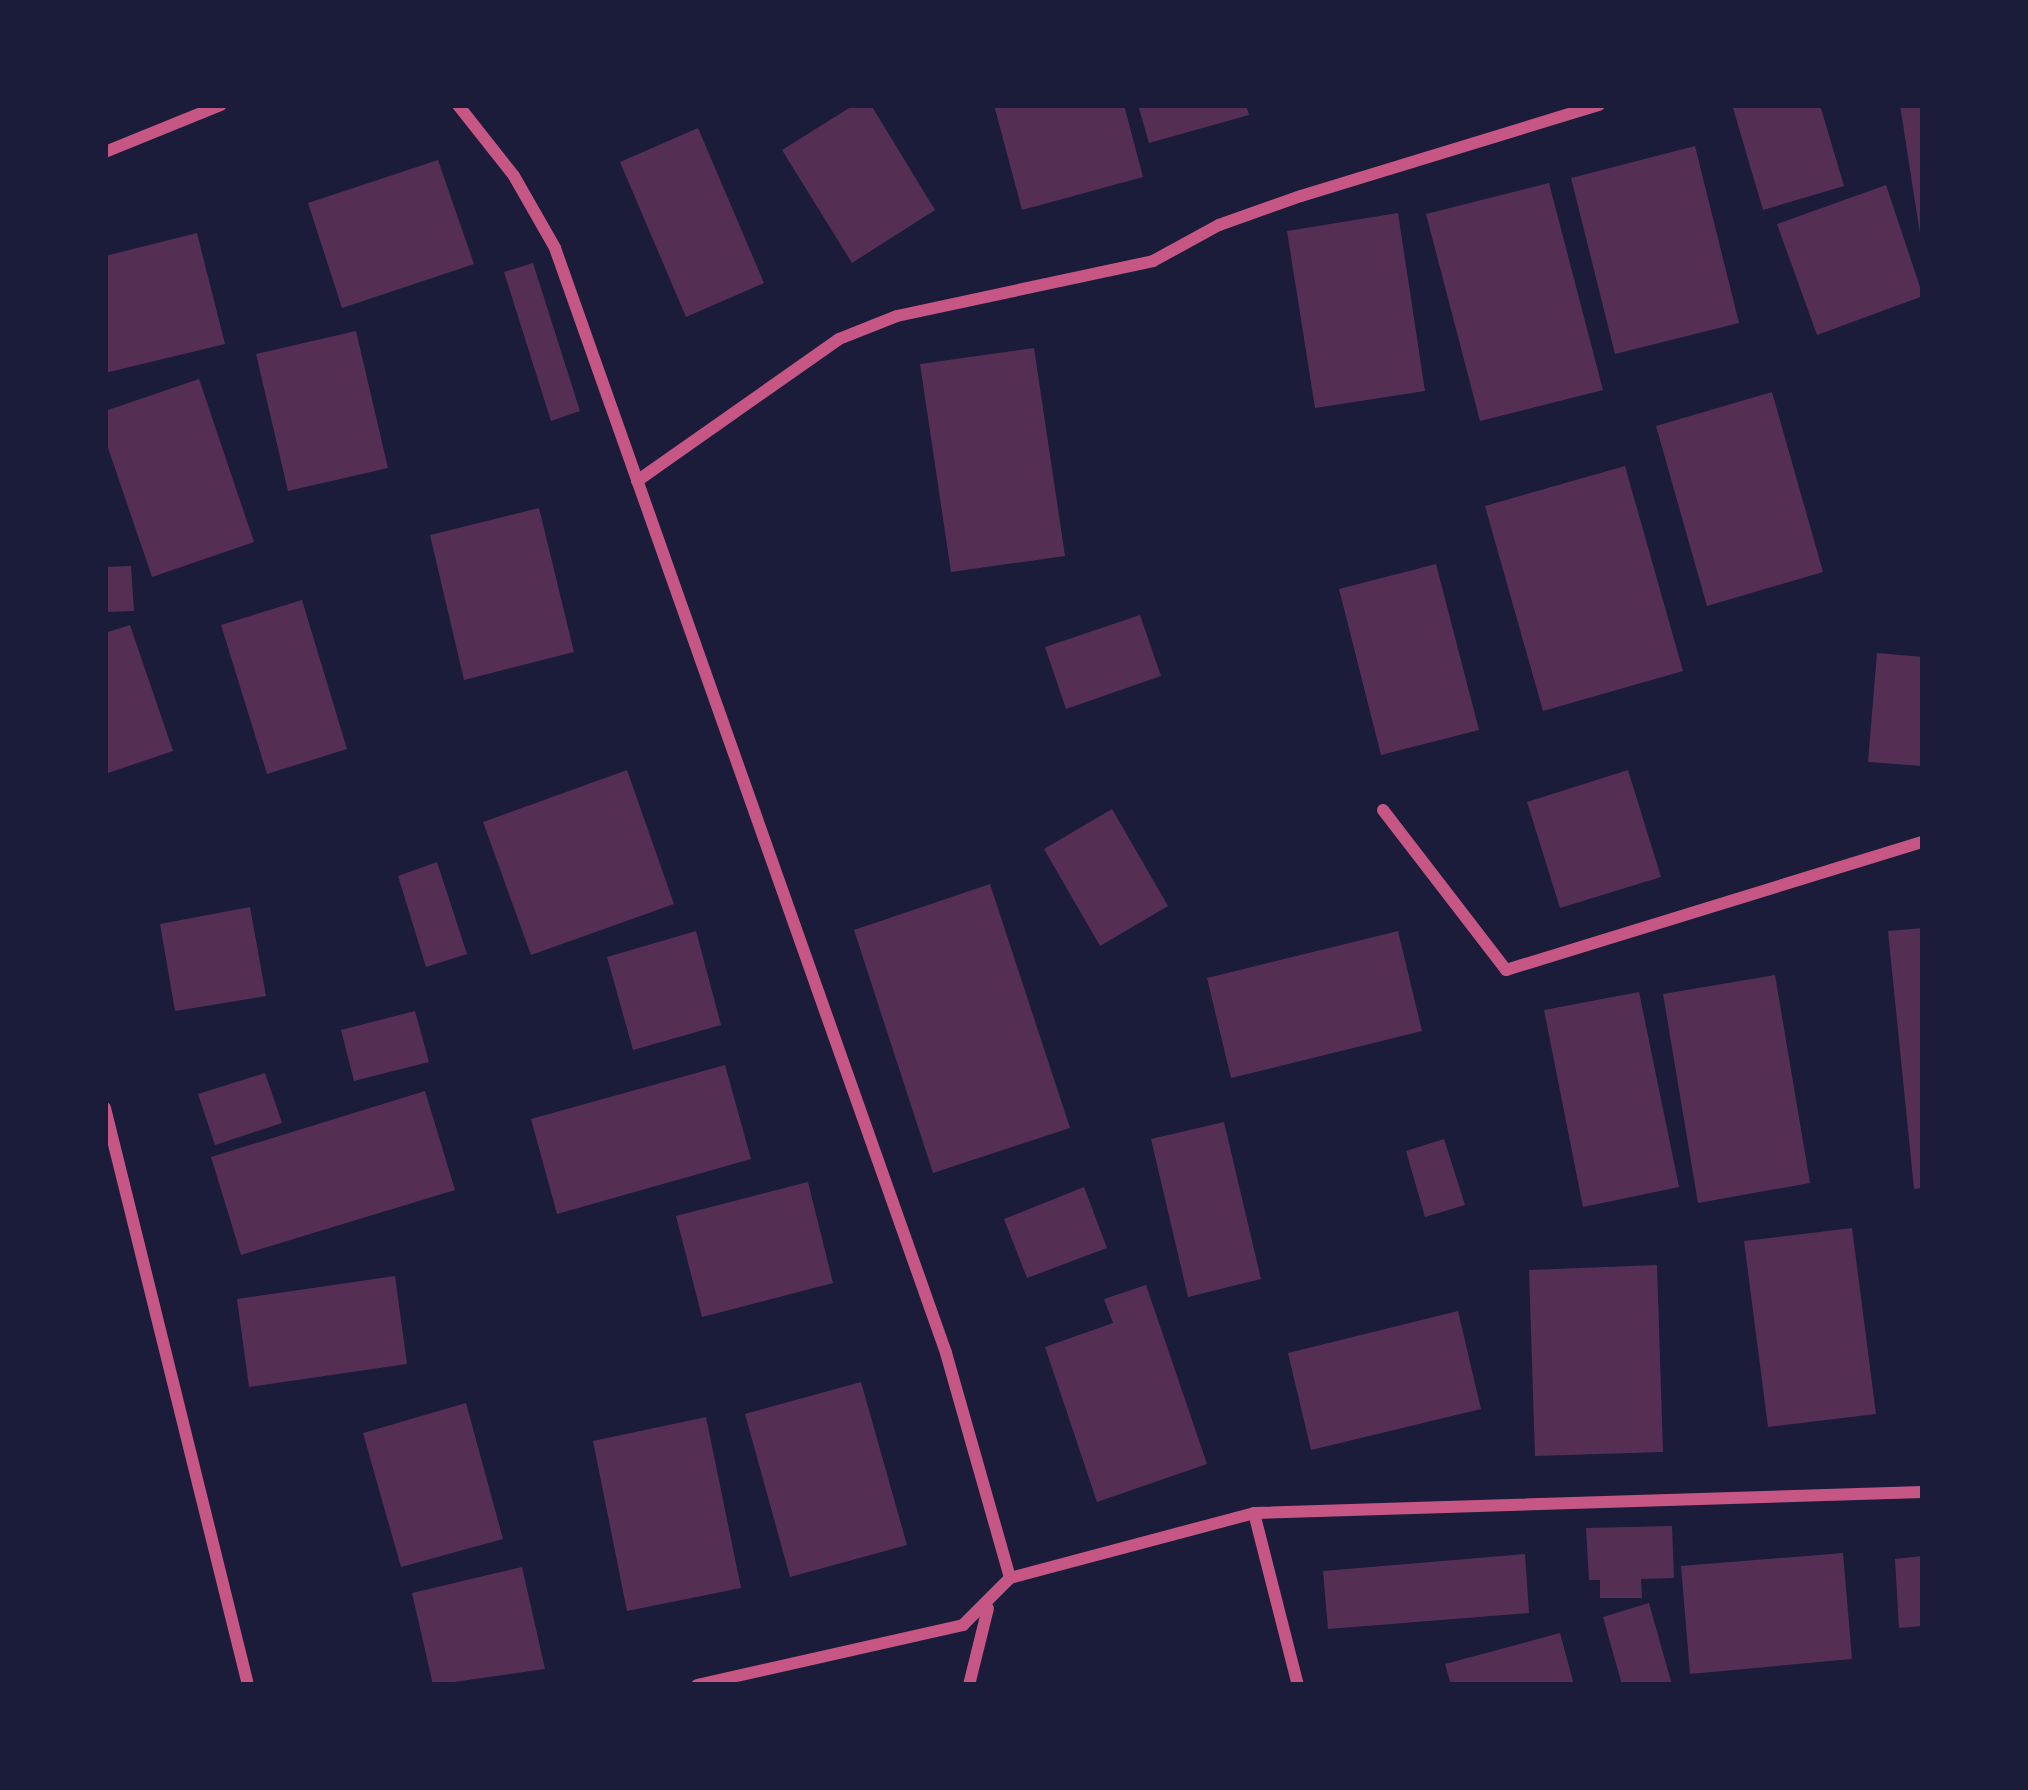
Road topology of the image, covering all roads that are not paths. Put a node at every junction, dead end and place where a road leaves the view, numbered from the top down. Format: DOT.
graph roads {
  1 [pos="221,105"];
  2 [pos="458,105"];
  3 [pos="1599,105"];
  4 [pos="105,152"];
  5 [pos="637,482"];
  6 [pos="1382,810"];
  7 [pos="1923,842"];
  8 [pos="105,1108"];
  9 [pos="1923,1492"];
  10 [pos="1254,1513"];
  11 [pos="1010,1578"];
  12 [pos="988,1607"];
  13 [pos="248,1685"];
  14 [pos="697,1685"];
  15 [pos="969,1685"];
  16 [pos="1298,1685"];
  1 -- 4 [label="street"];
  2 -- 5 [label="street"];
  3 -- 5 [label="street"];
  5 -- 11 [label="street"];
  6 -- 7 [label="street"];
  8 -- 13 [label="street"];
  9 -- 10 [label="street"];
  10 -- 11 [label="street"];
  10 -- 16 [label="street"];
  11 -- 12 [label="street"];
  12 -- 14 [label="street"];
  12 -- 15 [label="street"];
}
